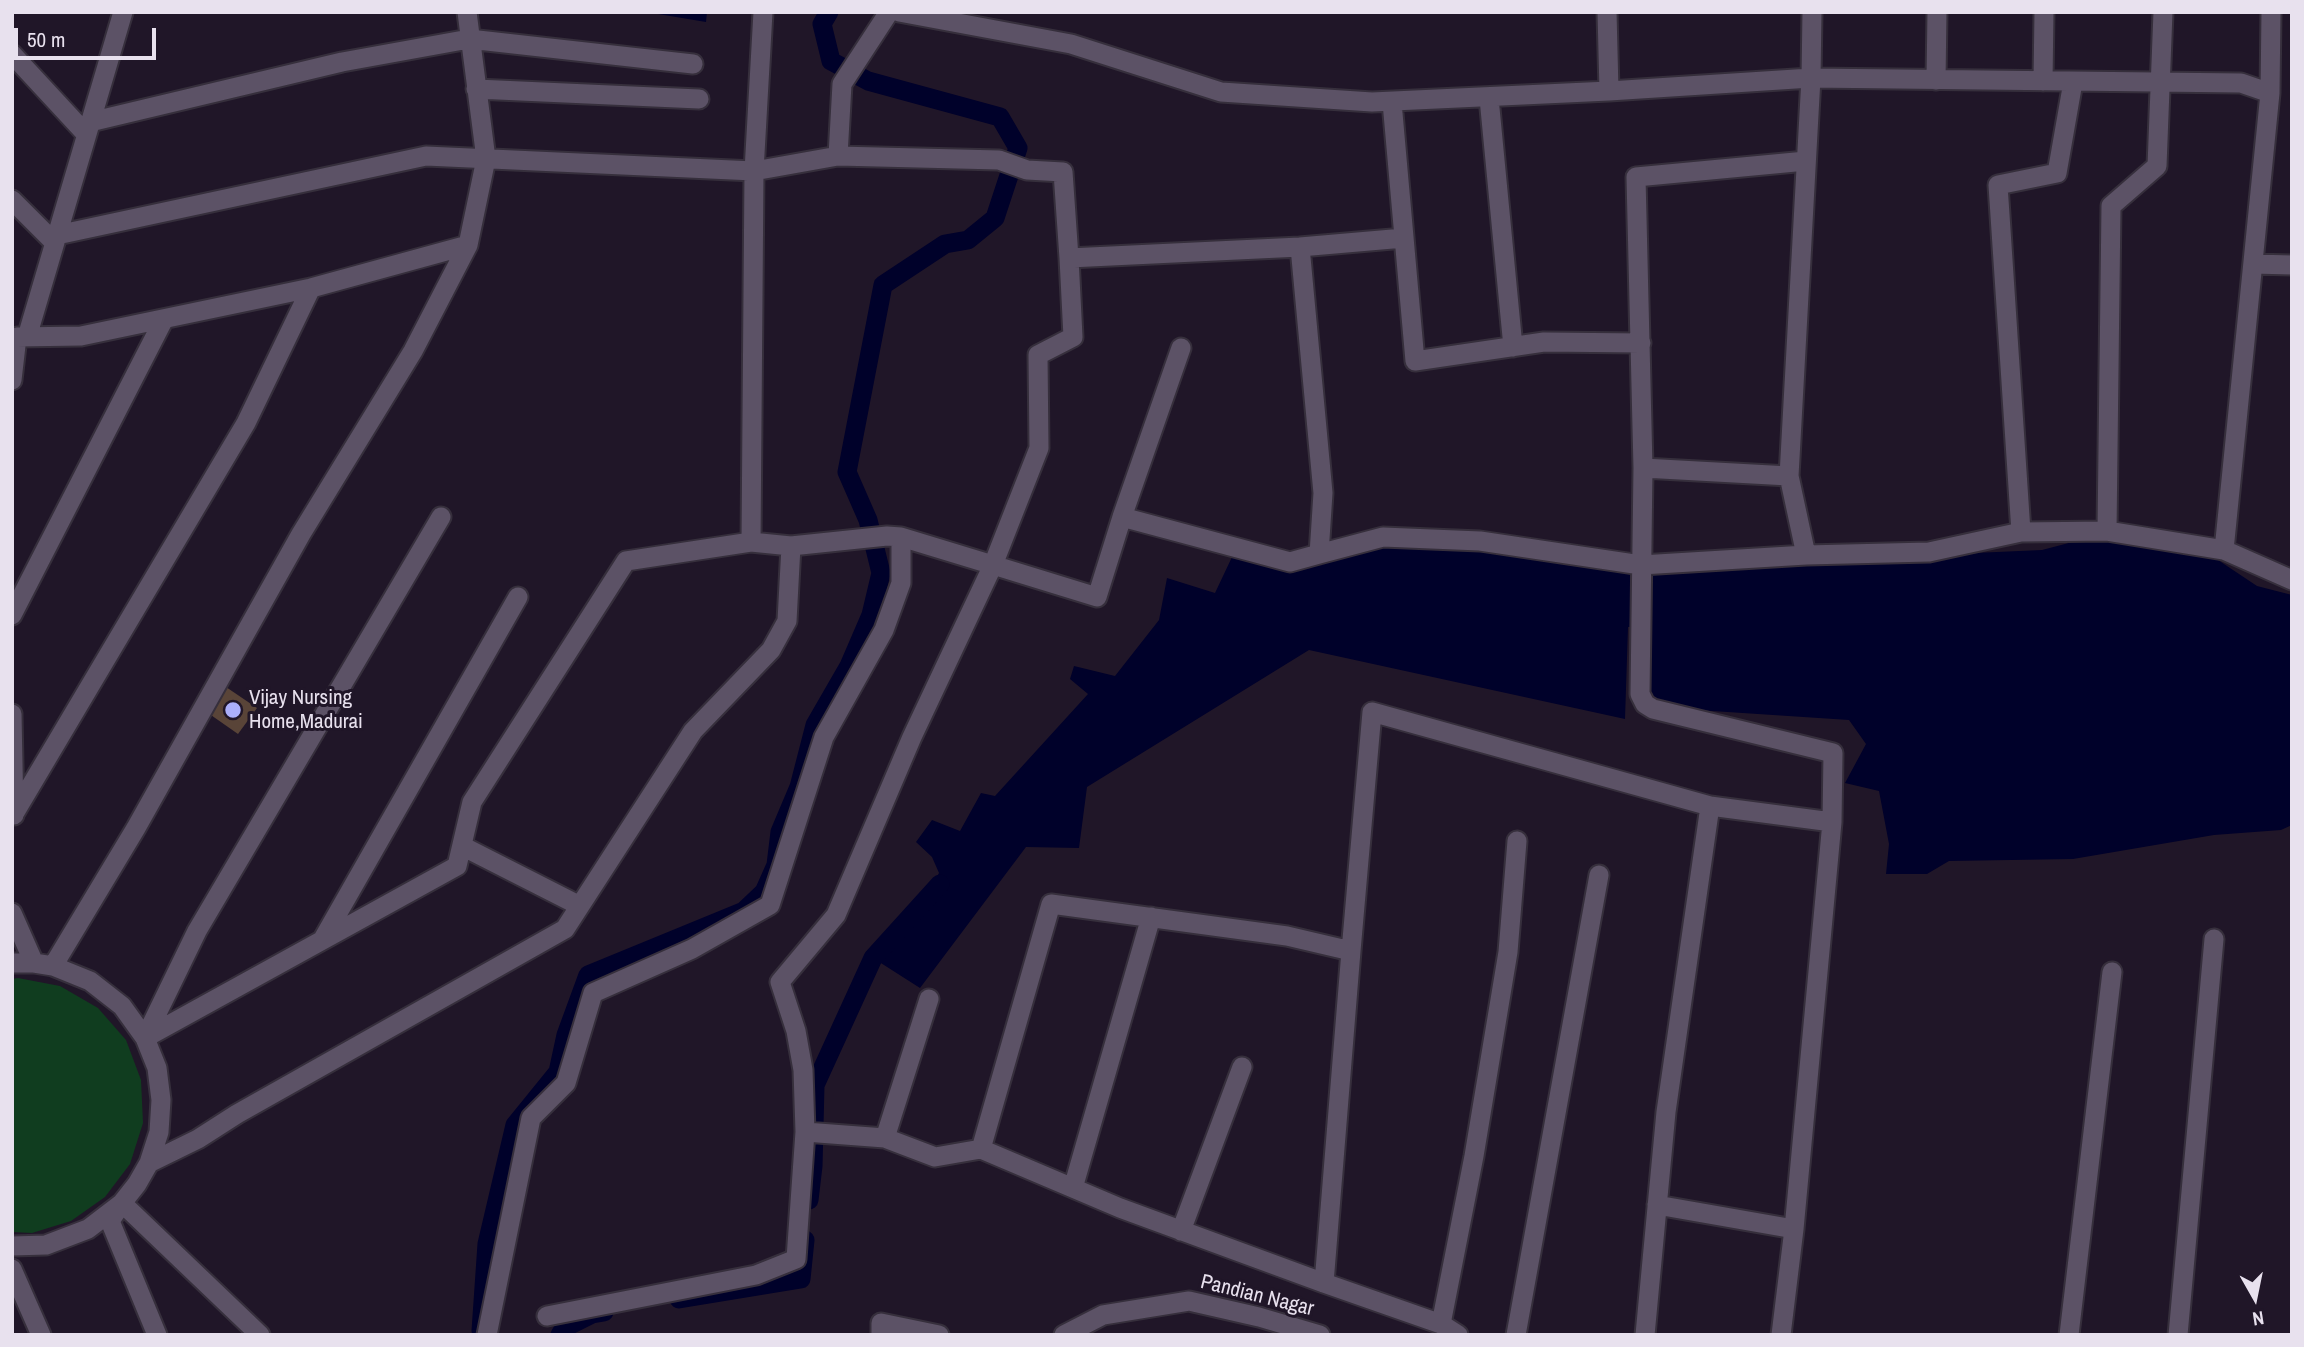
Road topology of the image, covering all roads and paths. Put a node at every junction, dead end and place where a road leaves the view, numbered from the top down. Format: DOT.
graph roads {
  1 [pos="122,12"];
  2 [pos="467,12"];
  3 [pos="889,12"];
  4 [pos="900,12"];
  5 [pos="1607,12"];
  6 [pos="1811,12"];
  7 [pos="1937,12"];
  8 [pos="2044,12"];
  9 [pos="2163,12"];
  10 [pos="2271,12"];
  11 [pos="763,15"];
  12 [pos="469,39"];
  13 [pos="12,54"];
  14 [pos="693,64"];
  15 [pos="1811,78"];
  16 [pos="1936,80"];
  17 [pos="2043,82"];
  18 [pos="2073,82"];
  19 [pos="2161,83"];
  20 [pos="476,89"];
  21 [pos="1609,91"];
  22 [pos="2270,93"];
  23 [pos="1489,98"];
  24 [pos="699,99"];
  25 [pos="1392,102"];
  26 [pos="88,128"];
  27 [pos="838,156"];
  28 [pos="486,159"];
  29 [pos="1807,161"];
  30 [pos="754,171"];
  31 [pos="12,201"];
  32 [pos="1404,238"];
  33 [pos="55,239"];
  34 [pos="468,245"];
  35 [pos="1300,247"];
  36 [pos="1069,258"];
  37 [pos="2253,264"];
  38 [pos="2292,265"];
  39 [pos="311,288"];
  40 [pos="164,319"];
  41 [pos="18,336"];
  42 [pos="1640,343"];
  43 [pos="1513,347"];
  44 [pos="1181,348"];
  45 [pos="12,380"];
  46 [pos="1643,468"];
  47 [pos="1789,476"];
  48 [pos="442,517"];
  49 [pos="1122,517"];
  50 [pos="2107,531"];
  51 [pos="2021,532"];
  52 [pos="894,536"];
  53 [pos="751,542"];
  54 [pos="791,546"];
  55 [pos="2224,550"];
  56 [pos="1319,554"];
  57 [pos="1806,555"];
  58 [pos="993,565"];
  59 [pos="1641,570"];
  60 [pos="2292,580"];
  61 [pos="518,597"];
  62 [pos="12,615"];
  63 [pos="12,714"];
  64 [pos="1710,806"];
  65 [pos="13,818"];
  66 [pos="1832,822"];
  67 [pos="1517,841"];
  68 [pos="462,846"];
  69 [pos="1599,875"];
  70 [pos="580,906"];
  71 [pos="12,912"];
  72 [pos="1151,917"];
  73 [pos="2214,939"];
  74 [pos="323,940"];
  75 [pos="1351,951"];
  76 [pos="12,963"];
  77 [pos="43,965"];
  78 [pos="2112,972"];
  79 [pos="929,999"];
  80 [pos="145,1038"];
  81 [pos="1242,1067"];
  82 [pos="812,1132"];
  83 [pos="884,1138"];
  84 [pos="981,1149"];
  85 [pos="149,1163"];
  86 [pos="1073,1188"];
  87 [pos="122,1203"];
  88 [pos="1657,1205"];
  89 [pos="1794,1228"];
  90 [pos="1181,1231"];
  91 [pos="12,1246"];
  92 [pos="12,1269"];
  93 [pos="1324,1283"];
  94 [pos="547,1316"];
  95 [pos="1441,1324"];
  96 [pos="1272,1328"];
  97 [pos="41,1335"];
  98 [pos="157,1335"];
  99 [pos="260,1335"];
  100 [pos="488,1335"];
  101 [pos="881,1335"];
  102 [pos="939,1335"];
  103 [pos="1064,1335"];
  104 [pos="1320,1335"];
  105 [pos="1458,1335"];
  106 [pos="1516,1335"];
  107 [pos="1645,1335"];
  108 [pos="1781,1335"];
  109 [pos="2069,1335"];
  110 [pos="2178,1335"];
  1 -- 26 [label="street"];
  2 -- 12 [label="street"];
  3 -- 27 [label="street"];
  4 -- 25 [label="street"];
  5 -- 21 [label="street"];
  6 -- 15 [label="street"];
  7 -- 16 [label="street"];
  8 -- 17 [label="street"];
  9 -- 19 [label="street"];
  10 -- 22 [label="street"];
  11 -- 30 [label="street"];
  12 -- 14 [label="street"];
  12 -- 20 [label="street"];
  12 -- 26 [label="street"];
  13 -- 26 [label="street"];
  15 -- 16 [label="street"];
  15 -- 21 [label="street"];
  15 -- 29 [label="street"];
  16 -- 17 [label="street"];
  17 -- 18 [label="street"];
  18 -- 19 [label="street"];
  18 -- 51 [label="street"];
  19 -- 22 [label="street"];
  19 -- 50 [label="street"];
  20 -- 24 [label="street"];
  20 -- 28 [label="street"];
  21 -- 23 [label="street"];
  22 -- 37 [label="street"];
  23 -- 25 [label="street"];
  23 -- 43 [label="street"];
  25 -- 32 [label="street"];
  26 -- 33 [label="street"];
  27 -- 30 [label="street"];
  27 -- 36 [label="street"];
  28 -- 30 [label="street"];
  28 -- 33 [label="street"];
  28 -- 34 [label="street"];
  29 -- 42 [label="street"];
  29 -- 47 [label="street"];
  30 -- 53 [label="street"];
  31 -- 33 [label="street"];
  32 -- 35 [label="street"];
  32 -- 43 [label="street"];
  33 -- 41 [label="street"];
  34 -- 39 [label="street"];
  34 -- 77 [label="street"];
  35 -- 36 [label="street"];
  35 -- 56 [label="street"];
  36 -- 58 [label="street"];
  37 -- 38 [label="street"];
  37 -- 55 [label="street"];
  39 -- 40 [label="street"];
  39 -- 65 [label="street"];
  40 -- 41 [label="street"];
  40 -- 62 [label="street"];
  41 -- 45 [label="street"];
  42 -- 43 [label="street"];
  42 -- 46 [label="street"];
  44 -- 49 [label="street"];
  46 -- 47 [label="street"];
  46 -- 59 [label="street"];
  47 -- 57 [label="street"];
  48 -- 80 [label="street"];
  49 -- 56 [label="street"];
  49 -- 58 [label="street"];
  50 -- 51 [label="street"];
  50 -- 55 [label="street"];
  51 -- 57 [label="street"];
  52 -- 54 [label="street"];
  52 -- 58 [label="street"];
  52 -- 100 [label="street"];
  53 -- 54 [label="street"];
  53 -- 68 [label="street"];
  54 -- 70 [label="street"];
  55 -- 60 [label="street"];
  56 -- 59 [label="street"];
  57 -- 59 [label="street"];
  58 -- 82 [label="street"];
  59 -- 66 [label="street"];
  61 -- 74 [label="street"];
  63 -- 65 [label="street"];
  64 -- 66 [label="street"];
  64 -- 75 [label="street"];
  64 -- 88 [label="street"];
  66 -- 89 [label="street"];
  67 -- 95 [label="street"];
  68 -- 70 [label="street"];
  68 -- 74 [label="street"];
  69 -- 106 [label="street"];
  70 -- 85 [label="street"];
  71 -- 77 [label="street"];
  72 -- 75 [label="street"];
  72 -- 84 [label="street"];
  72 -- 86 [label="street"];
  73 -- 110 [label="street"];
  74 -- 80 [label="street"];
  75 -- 93 [label="street"];
  76 -- 77 [label="street"];
  77 -- 80 [label="street"];
  78 -- 109 [label="street"];
  79 -- 83 [label="street"];
  80 -- 85 [label="street"];
  81 -- 90 [label="street"];
  82 -- 83 [label="street"];
  82 -- 94 [label="street"];
  83 -- 84 [label="street"];
  84 -- 86 [label="street"];
  85 -- 87 [label="street"];
  86 -- 90 [label="street"];
  87 -- 91 [label="street"];
  87 -- 98 [label="street"];
  87 -- 99 [label="street"];
  88 -- 89 [label="street"];
  88 -- 107 [label="street"];
  89 -- 108 [label="street"];
  90 -- 93 [label="street"];
  92 -- 97 [label="street"];
  93 -- 95 [label="street"];
  95 -- 105 [label="street"];
  96 -- 103 [label="street, Pandian Nagar"];
  96 -- 104 [label="street, Pandian Nagar"];
  101 -- 102 [label="street"];
}
